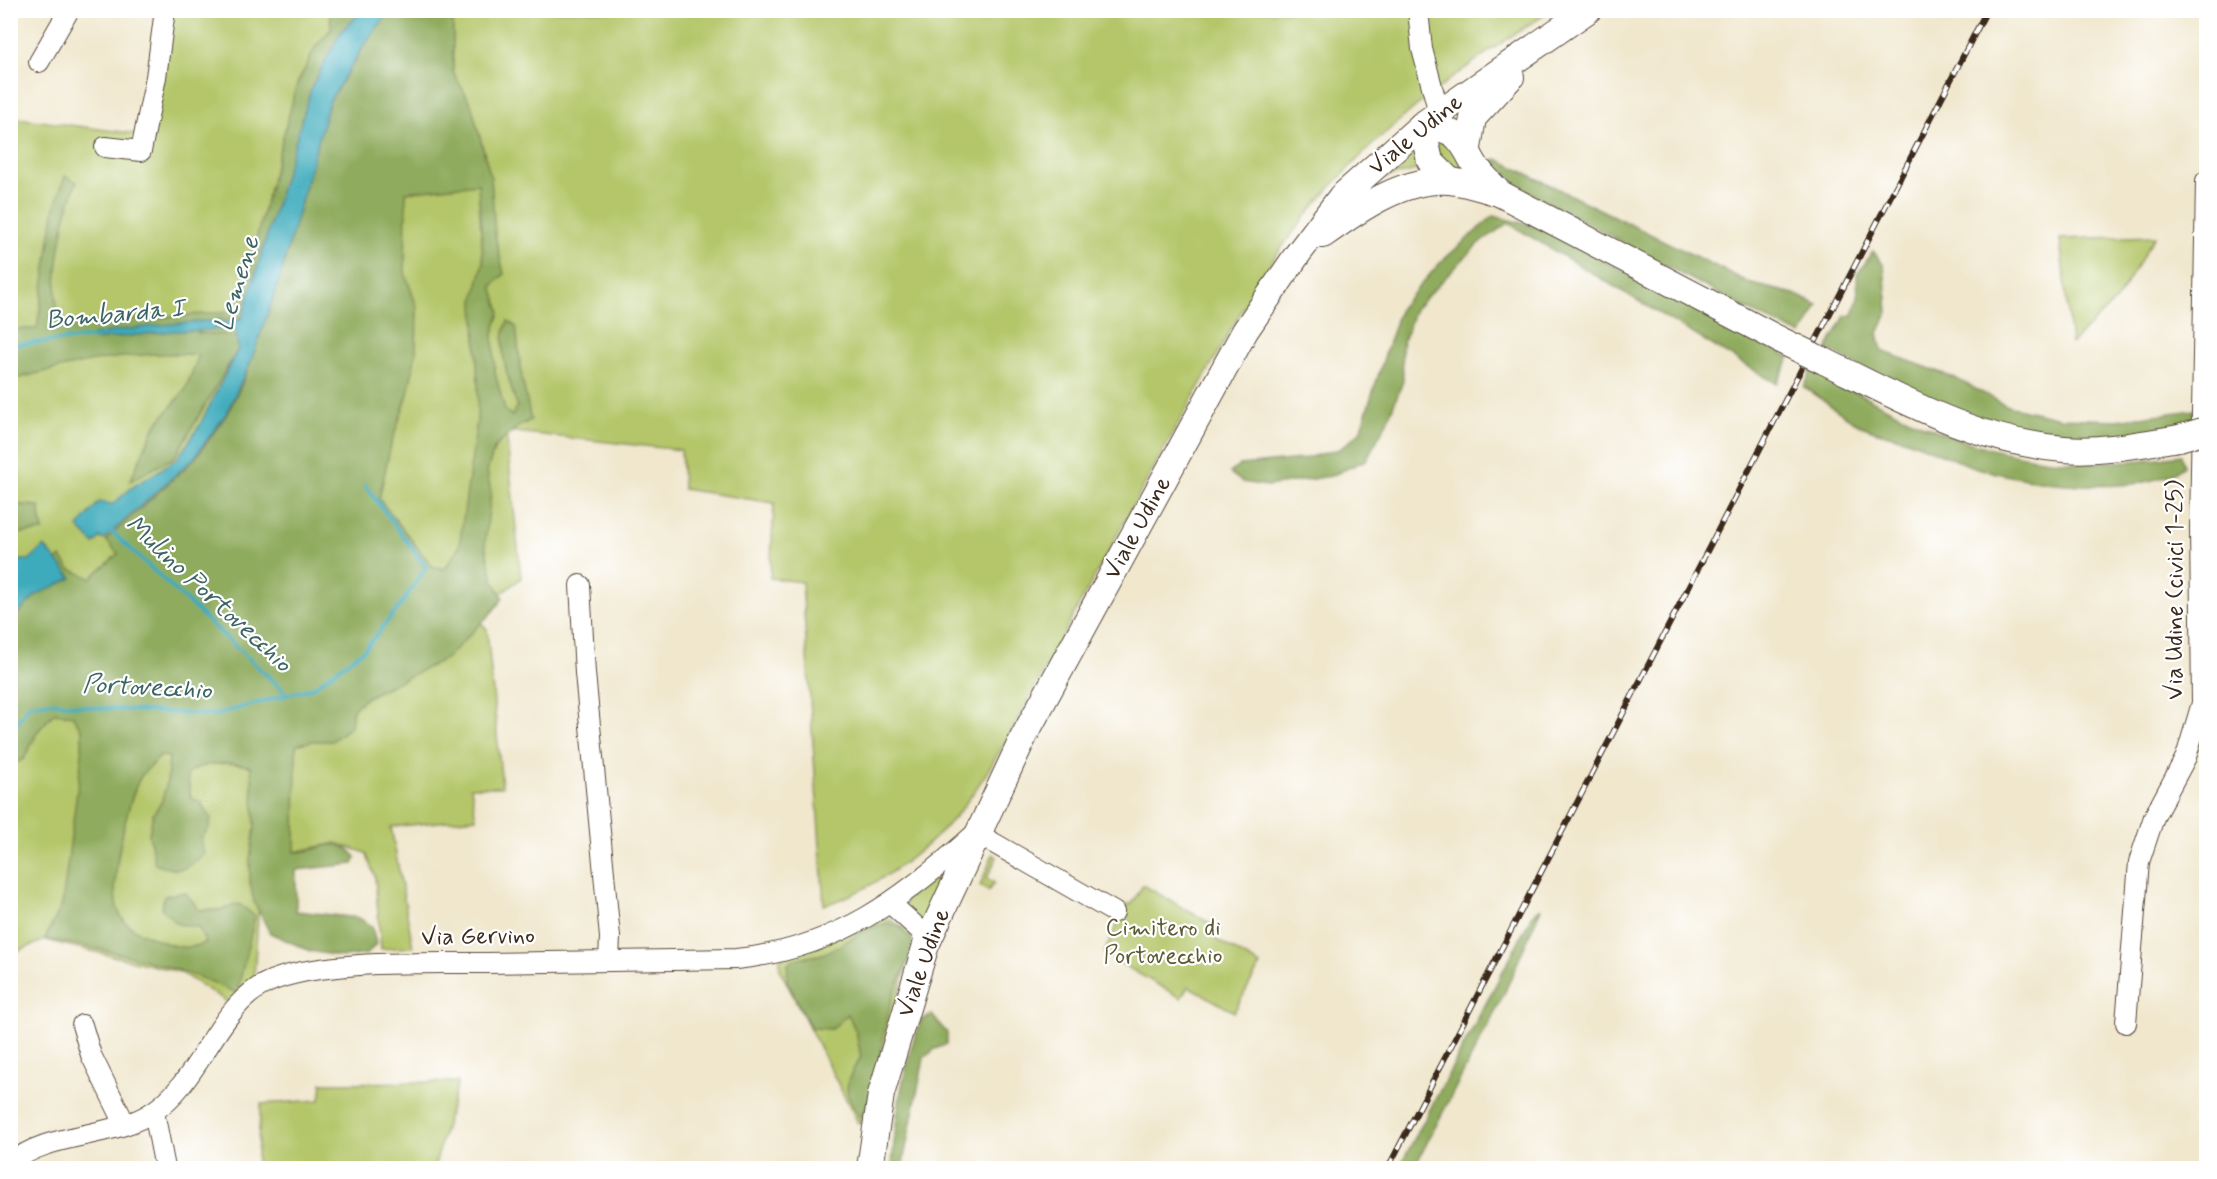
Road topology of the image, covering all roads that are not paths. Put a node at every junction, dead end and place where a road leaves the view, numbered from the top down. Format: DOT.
graph roads {
  1 [pos="69,10"];
  2 [pos="165,10"];
  3 [pos="1418,10"];
  4 [pos="1588,10"];
  5 [pos="1565,26"];
  6 [pos="39,62"];
  7 [pos="1430,119"];
  8 [pos="105,147"];
  9 [pos="1468,148"];
  10 [pos="1450,181"];
  11 [pos="2206,181"];
  12 [pos="1499,192"];
  13 [pos="1297,255"];
  14 [pos="2206,430"];
  15 [pos="580,585"];
  16 [pos="976,833"];
  17 [pos="890,903"];
  18 [pos="1114,912"];
  19 [pos="926,945"];
  20 [pos="609,961"];
  21 [pos="2126,1023"];
  22 [pos="82,1025"];
  23 [pos="156,1117"];
  24 [pos="125,1124"];
  25 [pos="12,1160"];
  26 [pos="165,1168"];
  27 [pos="870,1168"];
  1 -- 6 [label="street"];
  2 -- 8 [label="street"];
  3 -- 7 [label="street"];
  4 -- 5 [label="main road, Viale Udine"];
  5 -- 7 [label="main road, Viale Udine"];
  5 -- 9 [label="main road"];
  7 -- 9 [label="main road"];
  7 -- 10 [label="main road"];
  7 -- 13 [label="main road, Viale Udine"];
  9 -- 12 [label="main road"];
  10 -- 12 [label="main road"];
  10 -- 13 [label="main road"];
  11 -- 21 [label="street, Via Udine (civici 1-25)"];
  12 -- 14 [label="main road, bridge"];
  13 -- 16 [label="main road, Viale Udine"];
  15 -- 20 [label="street"];
  16 -- 17 [label="street, Via Gervino"];
  16 -- 18 [label="street"];
  16 -- 19 [label="main road, Viale Udine"];
  17 -- 19 [label="street"];
  17 -- 20 [label="street, Via Gervino"];
  19 -- 27 [label="main road, Viale Udine"];
  20 -- 23 [label="street, Via Gervino"];
  22 -- 24 [label="street"];
  23 -- 24 [label="street, Via Gervino"];
  23 -- 26 [label="street"];
  24 -- 25 [label="street, Via Gervino"];
}
